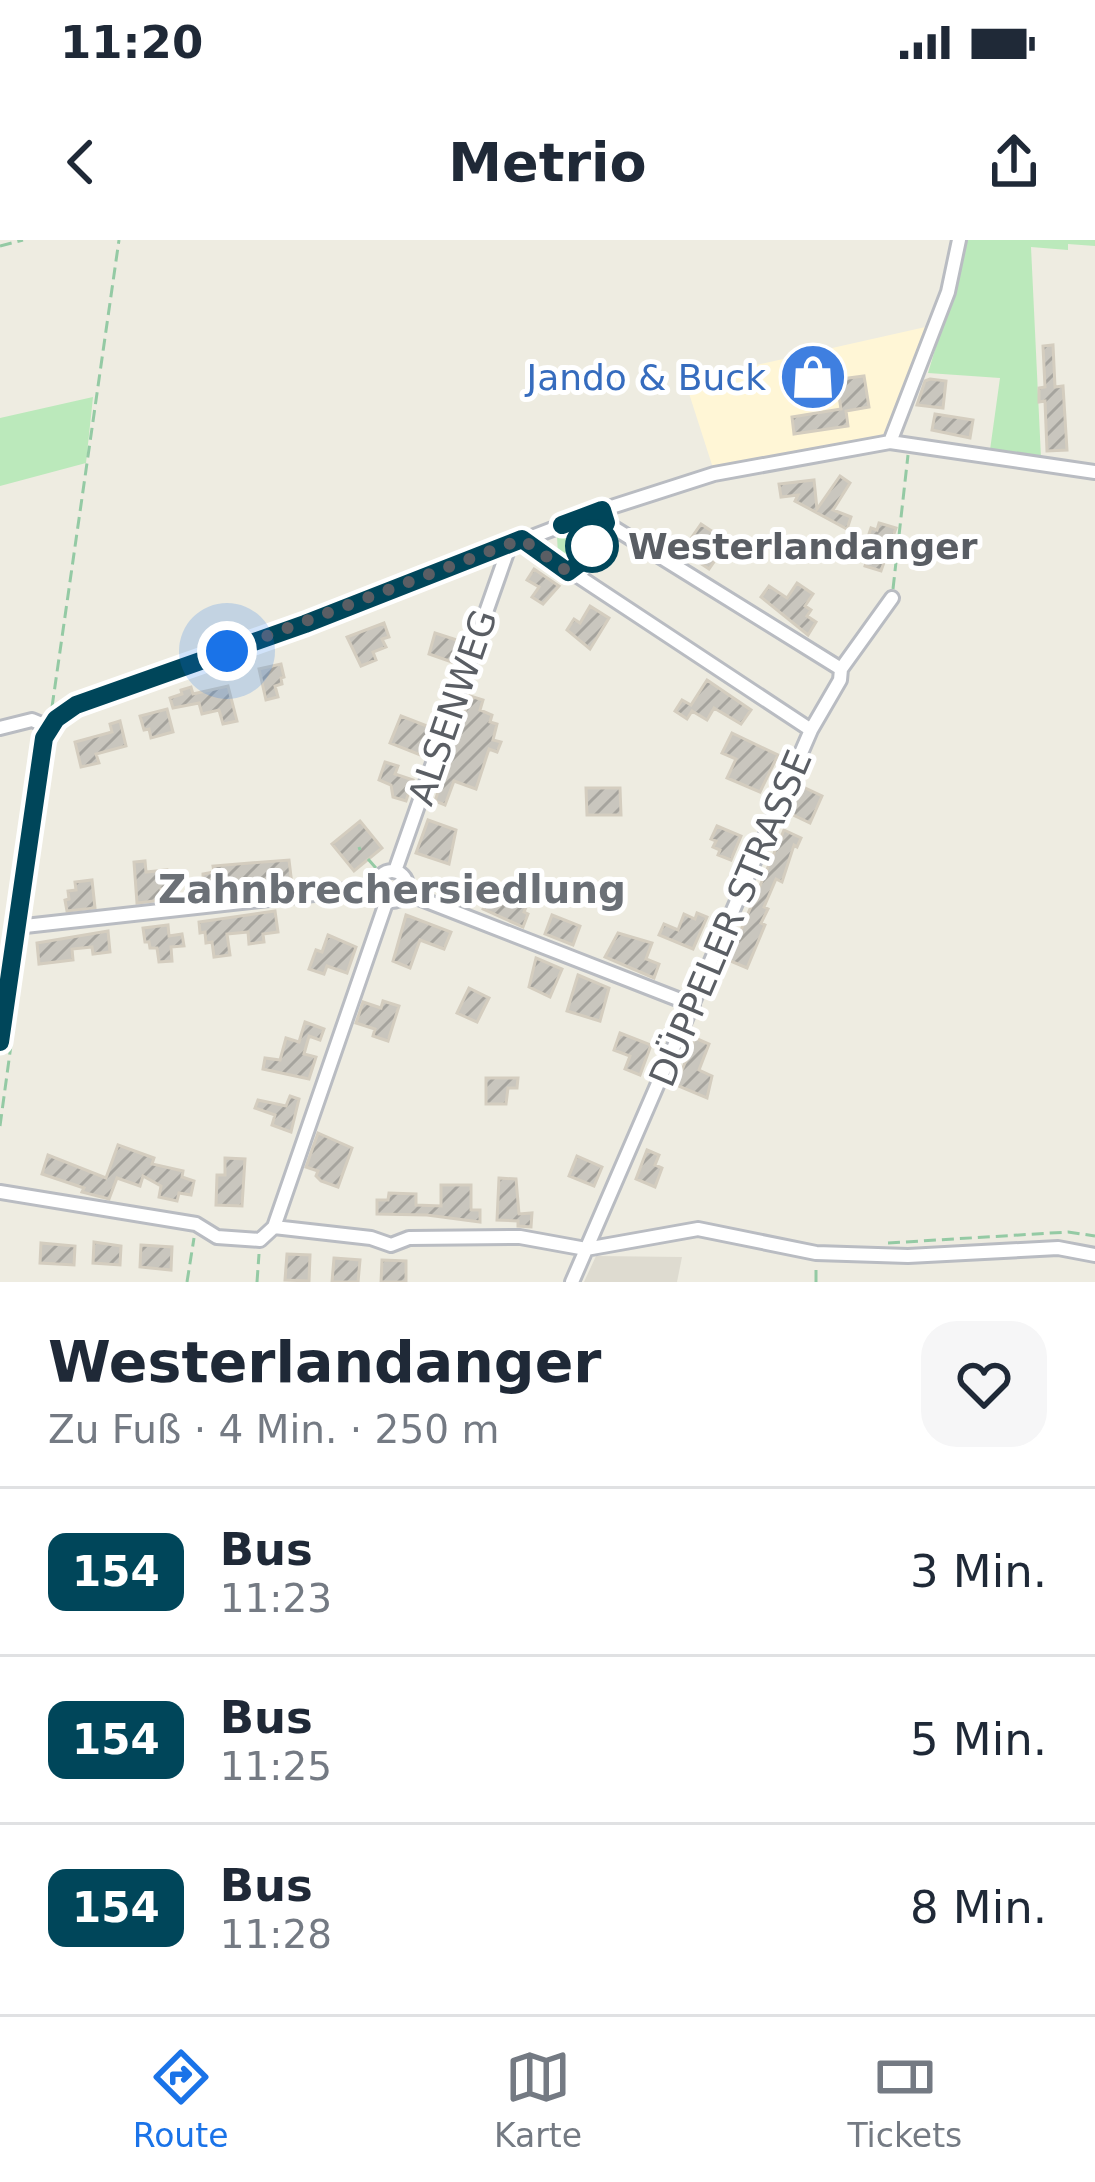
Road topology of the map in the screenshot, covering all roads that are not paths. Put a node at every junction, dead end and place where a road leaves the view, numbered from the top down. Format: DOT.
graph roads {
  1 [pos="959,240"];
  2 [pos="890,442"];
  3 [pos="1095,472"];
  4 [pos="604,516"];
  5 [pos="516,541"];
  6 [pos="568,572"];
  7 [pos="892,598"];
  8 [pos="842,669"];
  9 [pos="49,727"];
  10 [pos="0,728"];
  11 [pos="811,730"];
  12 [pos="385,877"];
  13 [pos="406,893"];
  14 [pos="387,900"];
  15 [pos="16,927"];
  16 [pos="693,1005"];
  17 [pos="0,1042"];
  18 [pos="0,1192"];
  19 [pos="274,1227"];
  20 [pos="586,1249"];
  21 [pos="1095,1255"];
  22 [pos="572,1282"];
  1 -- 2 [label="street"];
  2 -- 3 [label="street"];
  2 -- 4 [label="street"];
  4 -- 5 [label="street"];
  4 -- 6 [label="street"];
  4 -- 8 [label="street"];
  5 -- 6 [label="street"];
  5 -- 9 [label="street"];
  5 -- 12 [label="street, ALSENWEG"];
  6 -- 11 [label="street"];
  7 -- 8 [label="street, DÜPPELER STRASSE"];
  8 -- 11 [label="street, DÜPPELER STRASSE"];
  9 -- 10 [label="street"];
  9 -- 15 [label="street"];
  11 -- 16 [label="street, DÜPPELER STRASSE"];
  12 -- 13 [label="street"];
  12 -- 14 [label="street"];
  12 -- 15 [label="street"];
  13 -- 14 [label="street"];
  13 -- 16 [label="street"];
  14 -- 19 [label="street"];
  15 -- 17 [label="street"];
  16 -- 20 [label="street, DÜPPELER STRASSE"];
  18 -- 19 [label="street"];
  19 -- 20 [label="street"];
  20 -- 21 [label="street"];
  20 -- 22 [label="street, DÜPPELER STRASSE"];
}
